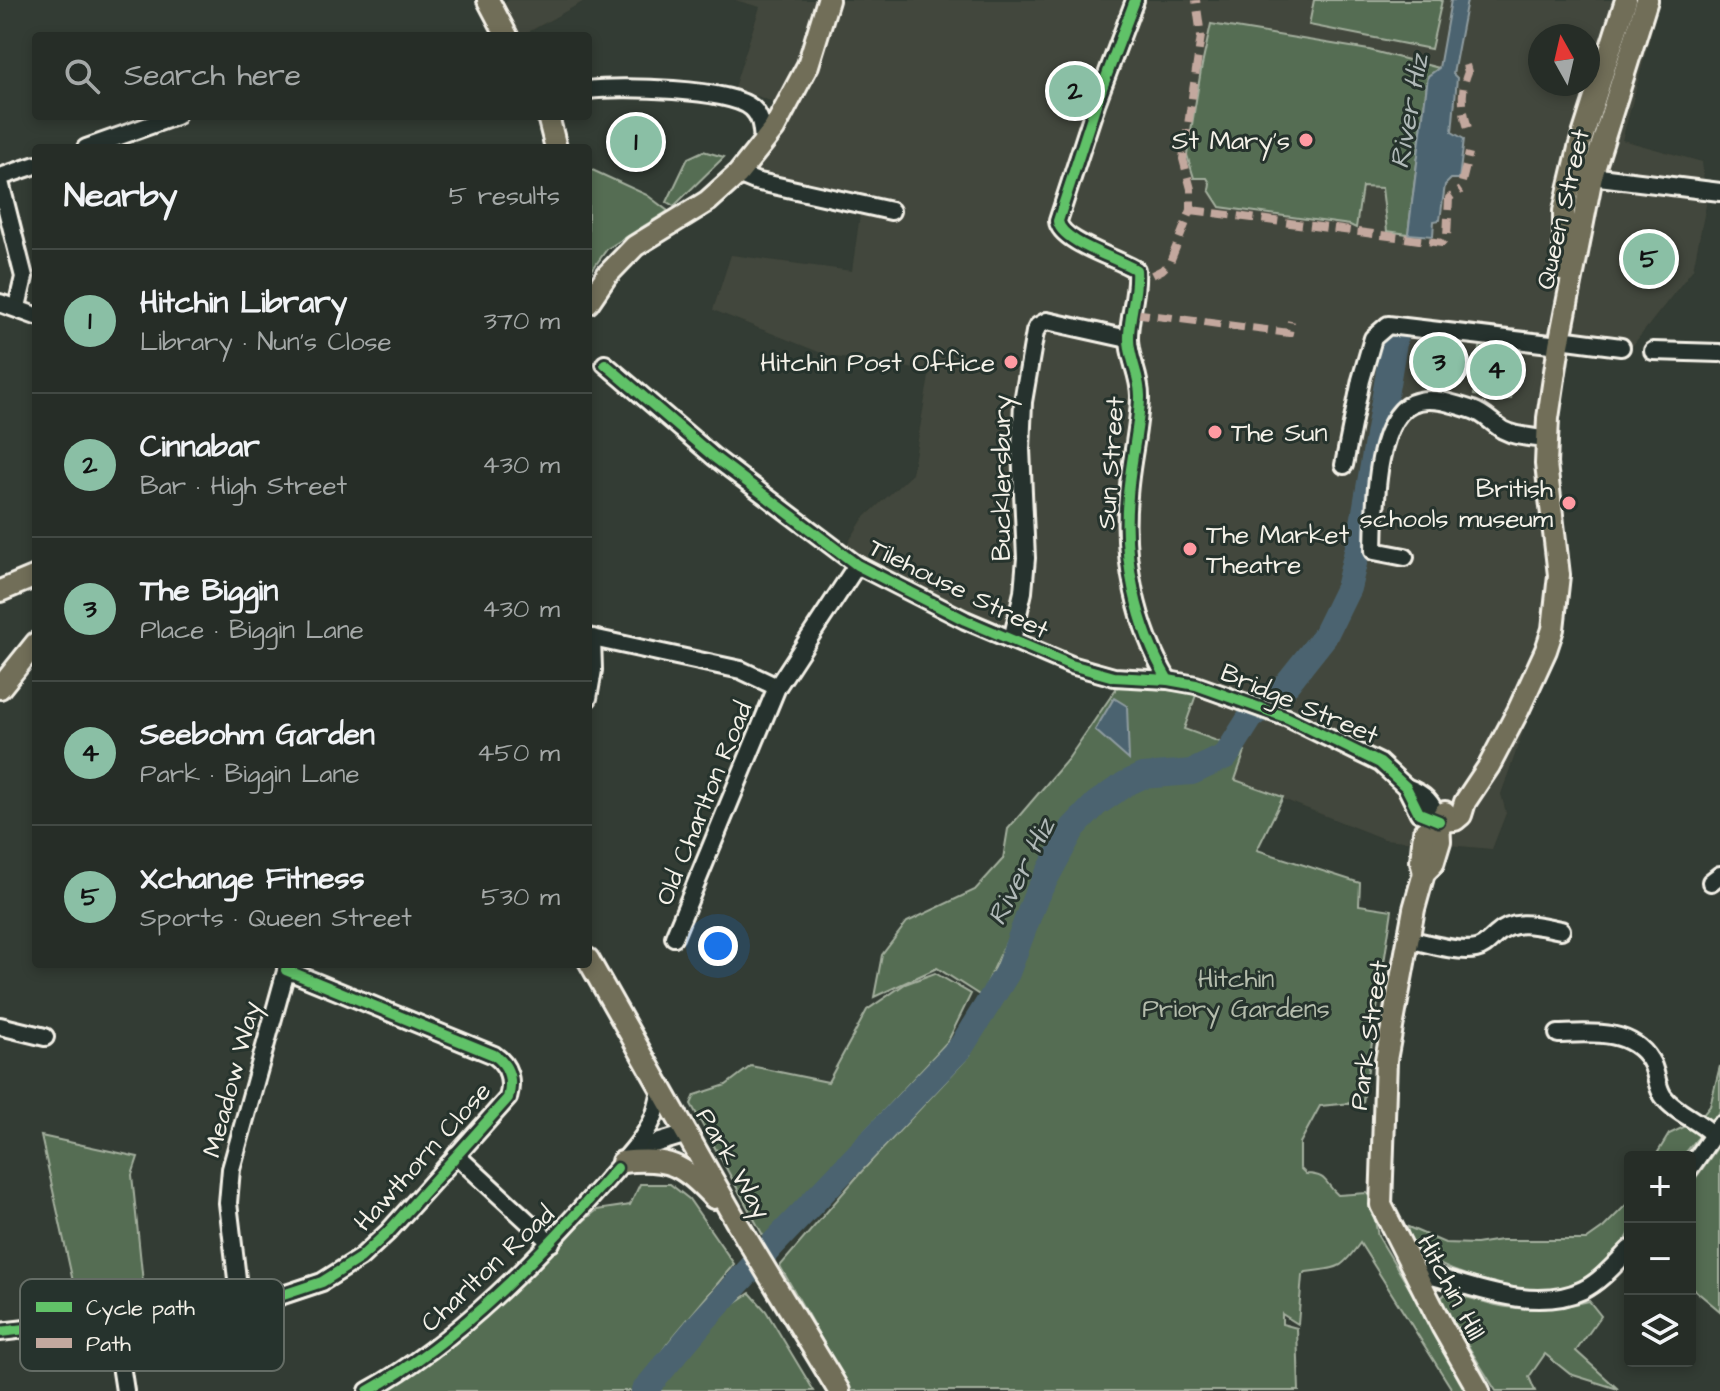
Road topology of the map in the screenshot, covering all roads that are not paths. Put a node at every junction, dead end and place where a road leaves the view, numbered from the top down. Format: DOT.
graph roads {
  1 [pos="488,0"];
  2 [pos="828,0"];
  3 [pos="1135,0"];
  4 [pos="1626,0"];
  5 [pos="1647,0"];
  6 [pos="505,32"];
  7 [pos="592,90"];
  8 [pos="165,120"];
  9 [pos="551,120"];
  10 [pos="763,142"];
  11 [pos="97,144"];
  12 [pos="555,144"];
  13 [pos="32,167"];
  14 [pos="738,174"];
  15 [pos="1582,175"];
  16 [pos="0,179"];
  17 [pos="1720,192"];
  18 [pos="891,211"];
  19 [pos="592,297"];
  20 [pos="0,303"];
  21 [pos="17,307"];
  22 [pos="32,314"];
  23 [pos="1128,339"];
  24 [pos="1560,342"];
  25 [pos="1621,347"];
  26 [pos="1653,351"];
  27 [pos="1720,353"];
  28 [pos="605,364"];
  29 [pos="1545,439"];
  30 [pos="1344,465"];
  31 [pos="1405,557"];
  32 [pos="857,565"];
  33 [pos="32,578"];
  34 [pos="0,591"];
  35 [pos="592,637"];
  36 [pos="1012,640"];
  37 [pos="32,648"];
  38 [pos="1168,680"];
  39 [pos="777,687"];
  40 [pos="0,688"];
  41 [pos="1439,821"];
  42 [pos="1561,930"];
  43 [pos="674,937"];
  44 [pos="1408,939"];
  45 [pos="592,966"];
  46 [pos="287,968"];
  47 [pos="289,968"];
  48 [pos="0,1026"];
  49 [pos="1558,1034"];
  50 [pos="45,1037"];
  51 [pos="661,1090"];
  52 [pos="1716,1130"];
  53 [pos="687,1134"];
  54 [pos="456,1155"];
  55 [pos="628,1156"];
  56 [pos="1696,1159"];
  57 [pos="1381,1205"];
  58 [pos="741,1228"];
  59 [pos="551,1243"];
  60 [pos="1624,1255"];
  61 [pos="1416,1277"];
  62 [pos="237,1279"];
  63 [pos="284,1297"];
  64 [pos="20,1330"];
  65 [pos="0,1332"];
  66 [pos="122,1371"];
  67 [pos="125,1391"];
  68 [pos="368,1391"];
  69 [pos="839,1391"];
  70 [pos="1479,1391"];
  1 -- 6 [label="main road"];
  2 -- 10 [label="main road"];
  3 -- 23 [label="street"];
  4 -- 15 [label="main road, Queen Street"];
  5 -- 15 [label="main road, Queen Street"];
  7 -- 10 [label="street"];
  8 -- 11 [label="street"];
  9 -- 12 [label="main road"];
  10 -- 14 [label="main road"];
  13 -- 16 [label="street"];
  14 -- 18 [label="street"];
  14 -- 19 [label="main road"];
  15 -- 17 [label="street"];
  15 -- 24 [label="main road, Queen Street"];
  16 -- 21 [label="street"];
  20 -- 21 [label="street"];
  21 -- 22 [label="street"];
  23 -- 36 [label="street, Bucklersbury"];
  23 -- 38 [label="street, Sun Street"];
  24 -- 25 [label="street"];
  24 -- 29 [label="main road, Queen Street"];
  24 -- 30 [label="street"];
  26 -- 27 [label="street"];
  28 -- 32 [label="street, Tilehouse Street"];
  29 -- 31 [label="street"];
  29 -- 41 [label="main road, Queen Street"];
  32 -- 36 [label="street, Tilehouse Street"];
  32 -- 39 [label="street, Old Charlton Road"];
  33 -- 34 [label="main road"];
  35 -- 39 [label="street"];
  36 -- 38 [label="street, Tilehouse Street"];
  37 -- 40 [label="main road"];
  38 -- 41 [label="street, Bridge Street"];
  39 -- 43 [label="street, Old Charlton Road"];
  41 -- 44 [label="main road, Park Street"];
  42 -- 44 [label="street"];
  44 -- 57 [label="main road, Park Street"];
  45 -- 51 [label="main road, Park Way"];
  46 -- 62 [label="street, Meadow Way"];
  47 -- 54 [label="street, Hawthorn Close"];
  48 -- 50 [label="street"];
  49 -- 52 [label="street"];
  51 -- 53 [label="main road, Park Way"];
  51 -- 55 [label="street, Charlton Road"];
  52 -- 56 [label="street"];
  53 -- 55 [label="street"];
  53 -- 58 [label="main road, Park Way"];
  54 -- 59 [label="street, Hawthorn Close"];
  54 -- 63 [label="street, Hawthorn Close"];
  55 -- 58 [label="main road"];
  55 -- 59 [label="street, Charlton Road"];
  57 -- 61 [label="main road, Hitchin Hill"];
  58 -- 69 [label="main road, Park Way"];
  59 -- 68 [label="street, Charlton Road"];
  60 -- 61 [label="street"];
  61 -- 70 [label="main road, Hitchin Hill"];
  64 -- 65 [label="street, Hawthorn Close"];
  66 -- 67 [label="street"];
}
